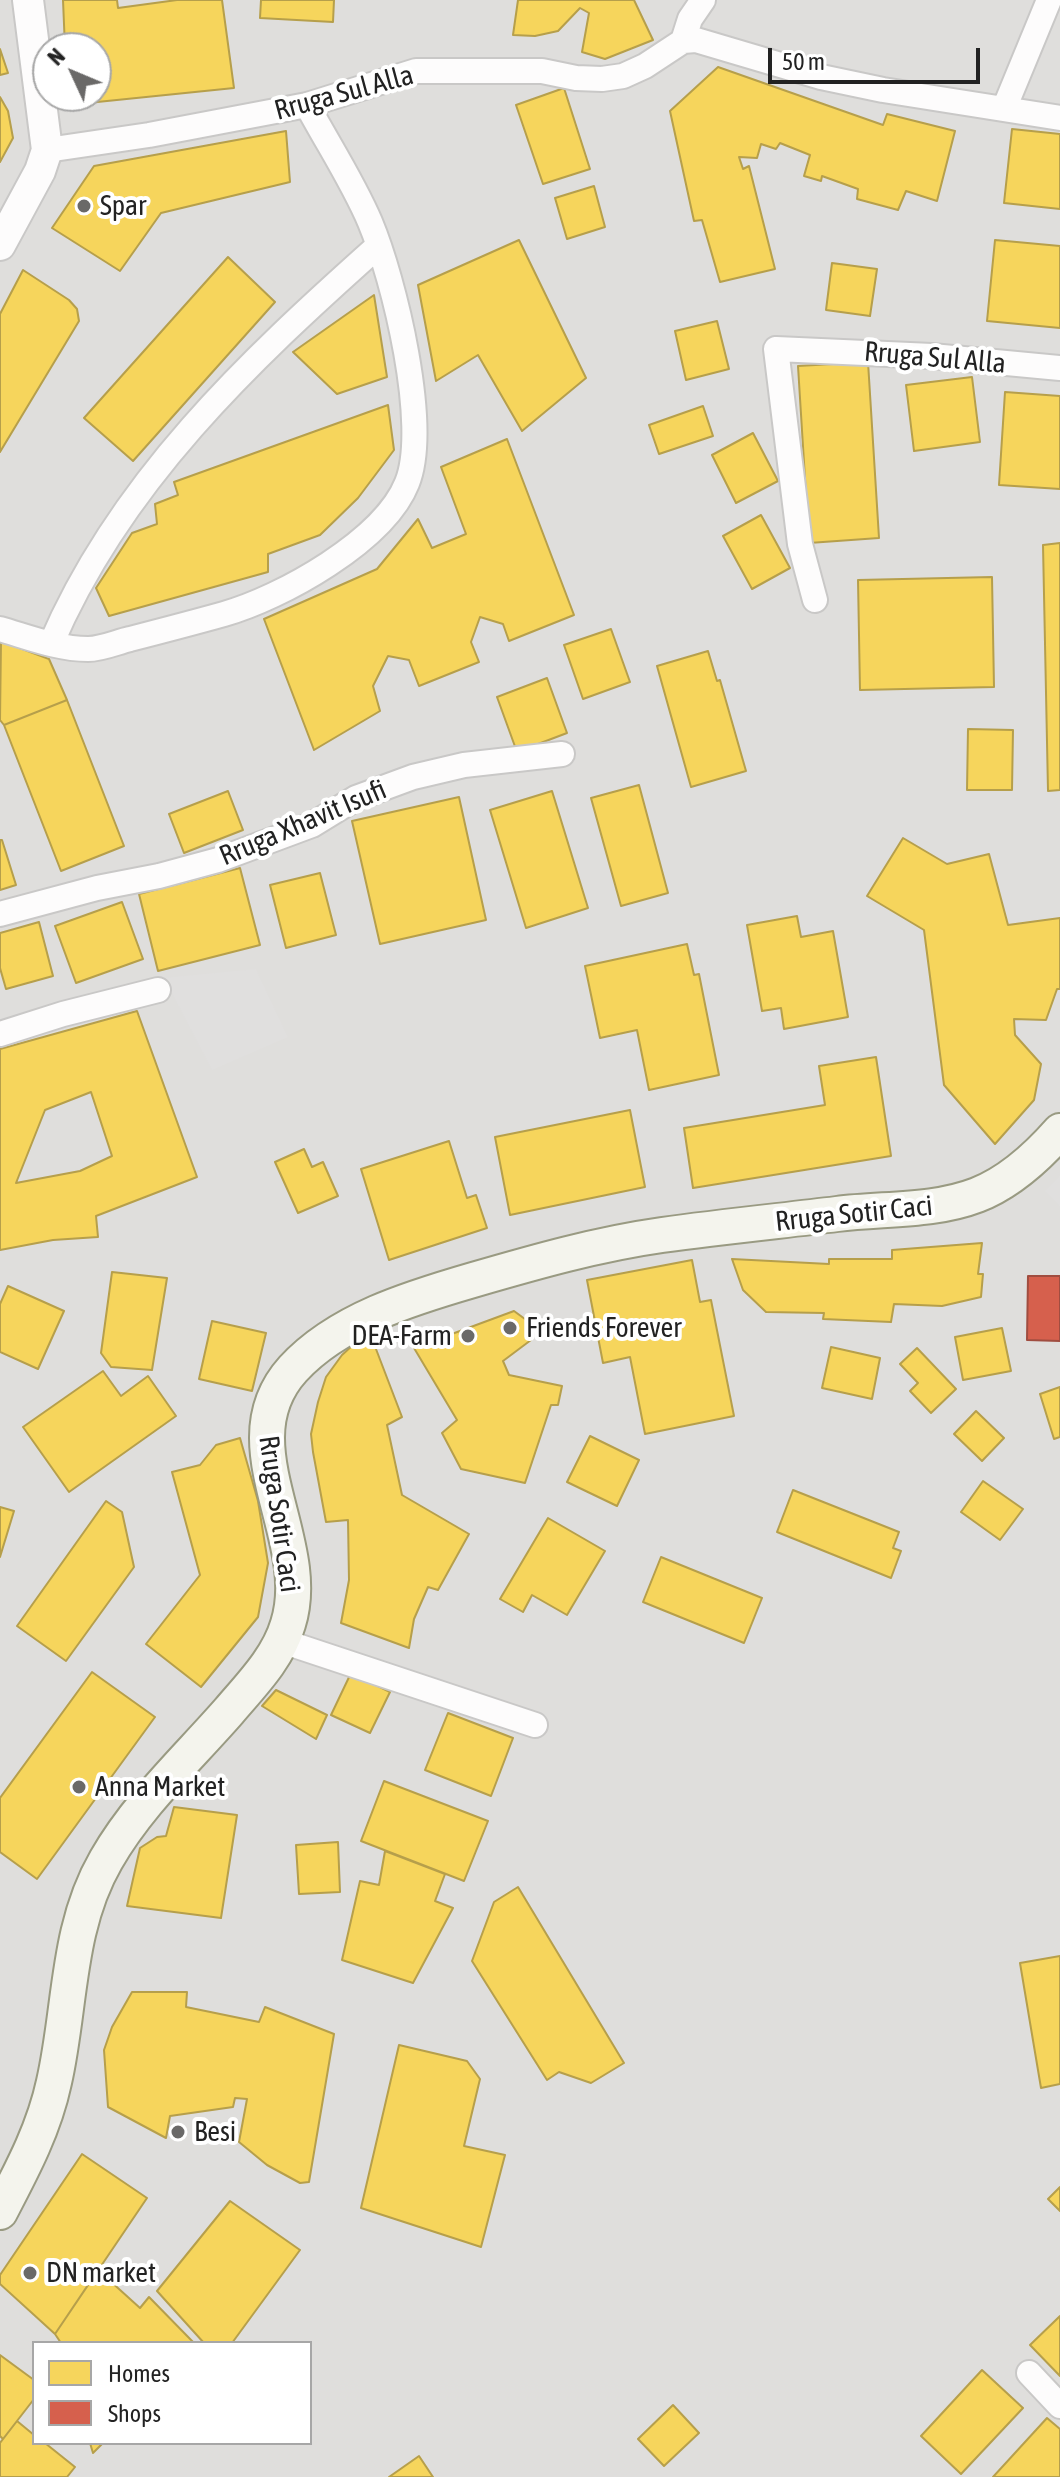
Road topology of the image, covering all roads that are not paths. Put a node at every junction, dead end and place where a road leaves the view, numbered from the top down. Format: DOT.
graph roads {
  1 [pos="17,0"];
  2 [pos="703,0"];
  3 [pos="1049,0"];
  4 [pos="30,15"];
  5 [pos="683,41"];
  6 [pos="307,105"];
  7 [pos="1004,109"];
  8 [pos="1060,118"];
  9 [pos="47,150"];
  10 [pos="0,245"];
  11 [pos="378,246"];
  12 [pos="1060,368"];
  13 [pos="815,600"];
  14 [pos="0,629"];
  15 [pos="51,644"];
  16 [pos="562,754"];
  17 [pos="0,914"];
  18 [pos="158,990"];
  19 [pos="0,1034"];
  20 [pos="1060,1131"];
  21 [pos="282,1641"];
  22 [pos="535,1725"];
  23 [pos="0,2212"];
  24 [pos="1029,2373"];
  25 [pos="1060,2406"];
  1 -- 4 [label="street"];
  2 -- 5 [label="street"];
  3 -- 7 [label="street"];
  4 -- 9 [label="street"];
  5 -- 6 [label="street, Rruga Sul Alla"];
  5 -- 7 [label="street"];
  6 -- 9 [label="street, Rruga Sul Alla"];
  6 -- 11 [label="street"];
  7 -- 8 [label="street"];
  9 -- 10 [label="street"];
  11 -- 15 [label="street"];
  11 -- 15 [label="street"];
  12 -- 13 [label="street, Rruga Sul Alla"];
  14 -- 15 [label="street"];
  16 -- 17 [label="street, Rruga Xhavit Isufi"];
  18 -- 19 [label="street"];
  20 -- 21 [label="main road, Rruga Sotir Caci"];
  21 -- 22 [label="street"];
  21 -- 23 [label="main road, Rruga Sotir Caci"];
  24 -- 25 [label="street"];
}
